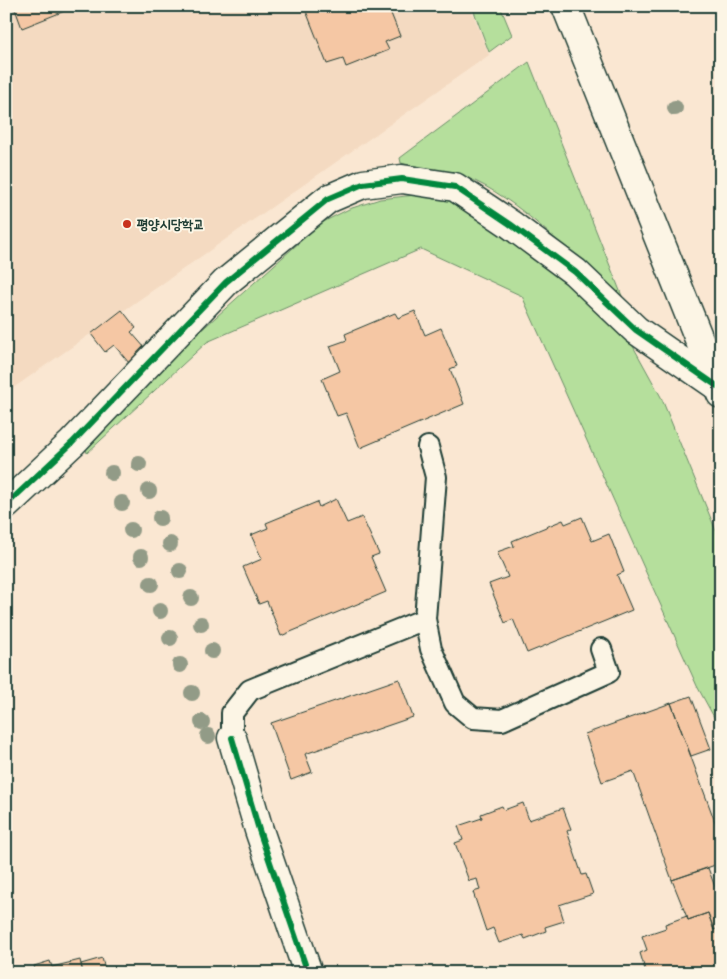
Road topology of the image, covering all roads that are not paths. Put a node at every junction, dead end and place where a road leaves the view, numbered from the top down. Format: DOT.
graph roads {
  1 [pos="566,6"];
  2 [pos="719,390"];
  3 [pos="428,447"];
  4 [pos="6,505"];
  5 [pos="425,619"];
  6 [pos="601,649"];
  7 [pos="232,738"];
  8 [pos="308,973"];
  1 -- 2 [label="street"];
  2 -- 4 [label="street"];
  3 -- 5 [label="lane"];
  5 -- 6 [label="lane"];
  5 -- 7 [label="lane"];
  7 -- 8 [label="street"];
}
